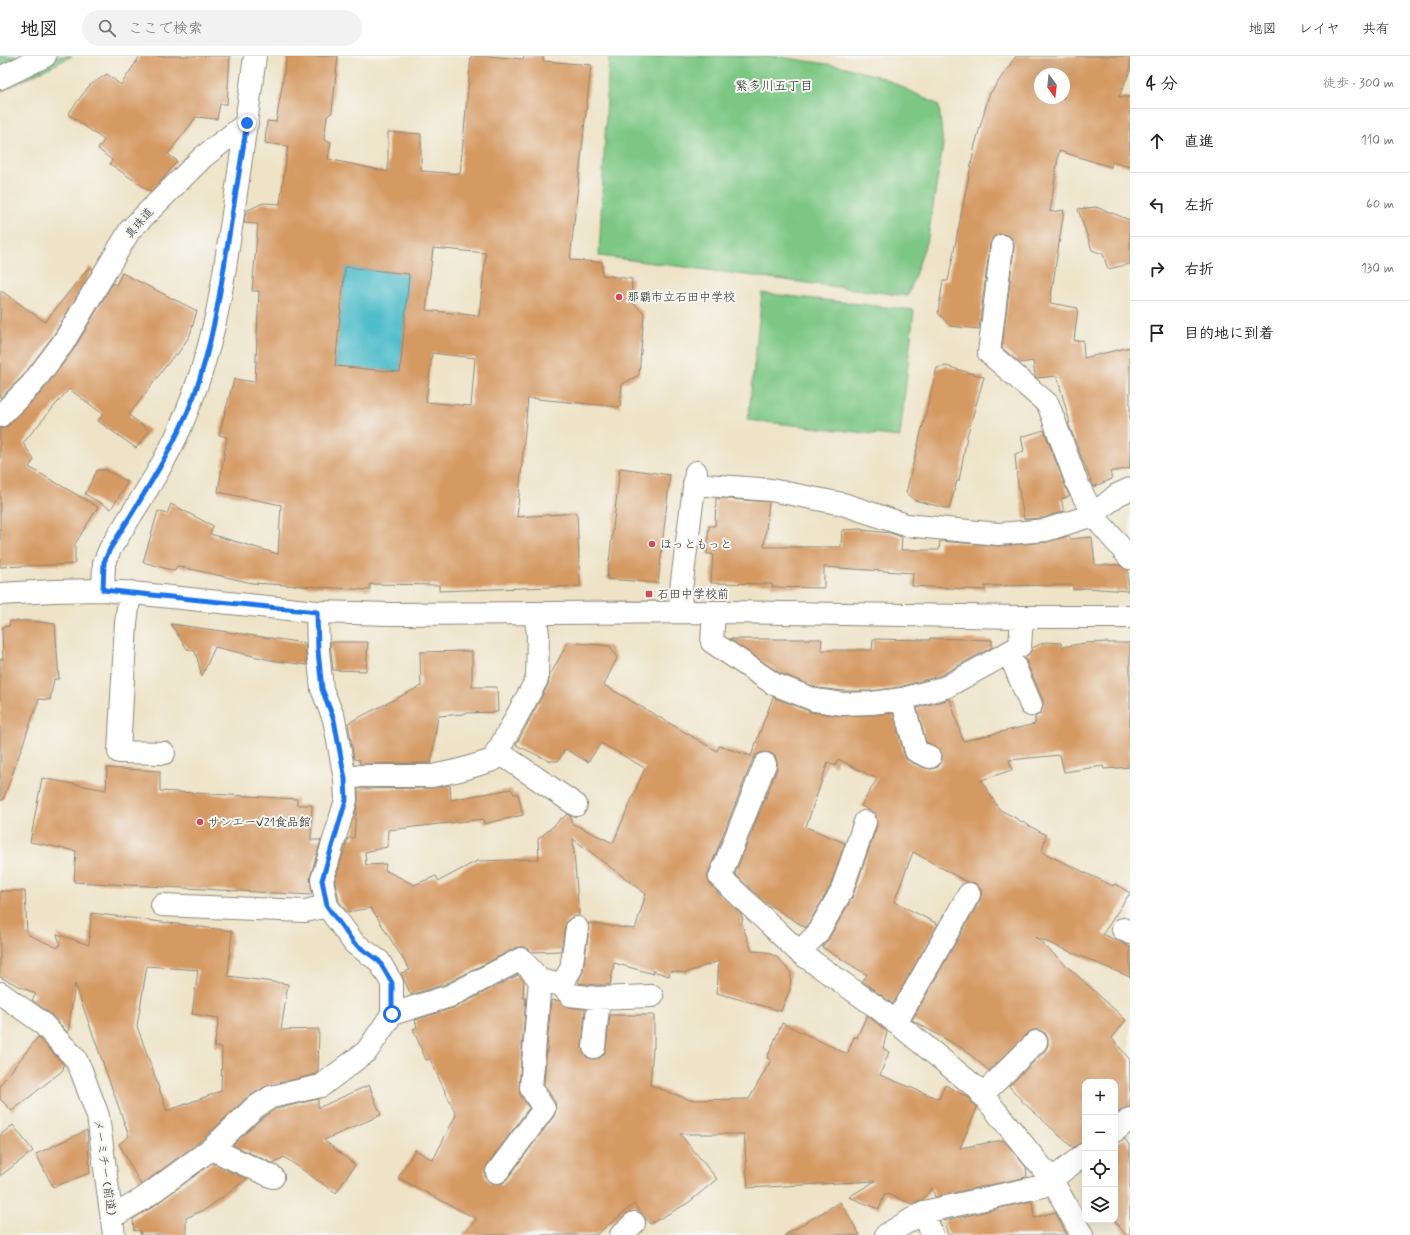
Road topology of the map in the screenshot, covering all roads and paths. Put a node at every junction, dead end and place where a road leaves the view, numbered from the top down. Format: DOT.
graph roads {
  1 [pos="45,56"];
  2 [pos="255,56"];
  3 [pos="0,78"];
  4 [pos="247,123"];
  5 [pos="1002,246"];
  6 [pos="0,416"];
  7 [pos="1130,489"];
  8 [pos="1093,515"];
  9 [pos="1130,558"];
  10 [pos="103,590"];
  11 [pos="130,592"];
  12 [pos="0,594"];
  13 [pos="317,612"];
  14 [pos="680,612"];
  15 [pos="714,612"];
  16 [pos="535,613"];
  17 [pos="1022,617"];
  18 [pos="1130,617"];
  19 [pos="1009,653"];
  20 [pos="902,699"];
  21 [pos="1031,705"];
  22 [pos="497,751"];
  23 [pos="164,753"];
  24 [pos="930,757"];
  25 [pos="765,764"];
  26 [pos="345,779"];
  27 [pos="576,805"];
  28 [pos="865,822"];
  29 [pos="969,894"];
  30 [pos="162,905"];
  31 [pos="327,906"];
  32 [pos="577,928"];
  33 [pos="800,952"];
  34 [pos="550,983"];
  35 [pos="0,993"];
  36 [pos="652,996"];
  37 [pos="599,998"];
  38 [pos="392,1014"];
  39 [pos="896,1023"];
  40 [pos="1036,1042"];
  41 [pos="594,1047"];
  42 [pos="982,1095"];
  43 [pos="1130,1119"];
  44 [pos="1118,1129"];
  45 [pos="210,1149"];
  46 [pos="1082,1156"];
  47 [pos="497,1172"];
  48 [pos="274,1177"];
  49 [pos="1052,1180"];
  50 [pos="924,1212"];
  51 [pos="113,1226"];
  52 [pos="886,1235"];
  53 [pos="932,1235"];
  54 [pos="1082,1235"];
  1 -- 3 [label="street"];
  2 -- 4 [label="street"];
  4 -- 6 [label="street, 真珠道"];
  4 -- 10 [label="street"];
  5 -- 8 [label="street"];
  7 -- 8 [label="street"];
  8 -- 9 [label="street"];
  8 -- 14 [label="street"];
  10 -- 11 [label="street"];
  10 -- 12 [label="street"];
  11 -- 13 [label="street"];
  11 -- 23 [label="street"];
  13 -- 16 [label="street"];
  13 -- 26 [label="street"];
  14 -- 15 [label="street"];
  14 -- 16 [label="street"];
  15 -- 17 [label="street"];
  15 -- 20 [label="street"];
  16 -- 22 [label="street"];
  17 -- 18 [label="street"];
  17 -- 19 [label="street"];
  19 -- 20 [label="street"];
  19 -- 21 [label="street"];
  20 -- 24 [label="street"];
  22 -- 26 [label="street"];
  22 -- 27 [label="street"];
  25 -- 33 [label="street"];
  26 -- 31 [label="street"];
  28 -- 33 [label="street"];
  29 -- 39 [label="street"];
  30 -- 31 [label="street"];
  31 -- 38 [label="street"];
  32 -- 34 [label="street"];
  33 -- 39 [label="street"];
  34 -- 37 [label="street"];
  34 -- 38 [label="street"];
  34 -- 47 [label="street"];
  35 -- 51 [label="street, メーミチー (前道)"];
  36 -- 37 [label="street"];
  37 -- 41 [label="street"];
  38 -- 45 [label="street"];
  39 -- 42 [label="street"];
  40 -- 42 [label="street"];
  42 -- 49 [label="street"];
  43 -- 44 [label="street"];
  45 -- 48 [label="street"];
  45 -- 51 [label="street"];
  46 -- 49 [label="street"];
  49 -- 50 [label="street"];
  49 -- 54 [label="street"];
  50 -- 52 [label="street"];
  50 -- 53 [label="street"];
}
